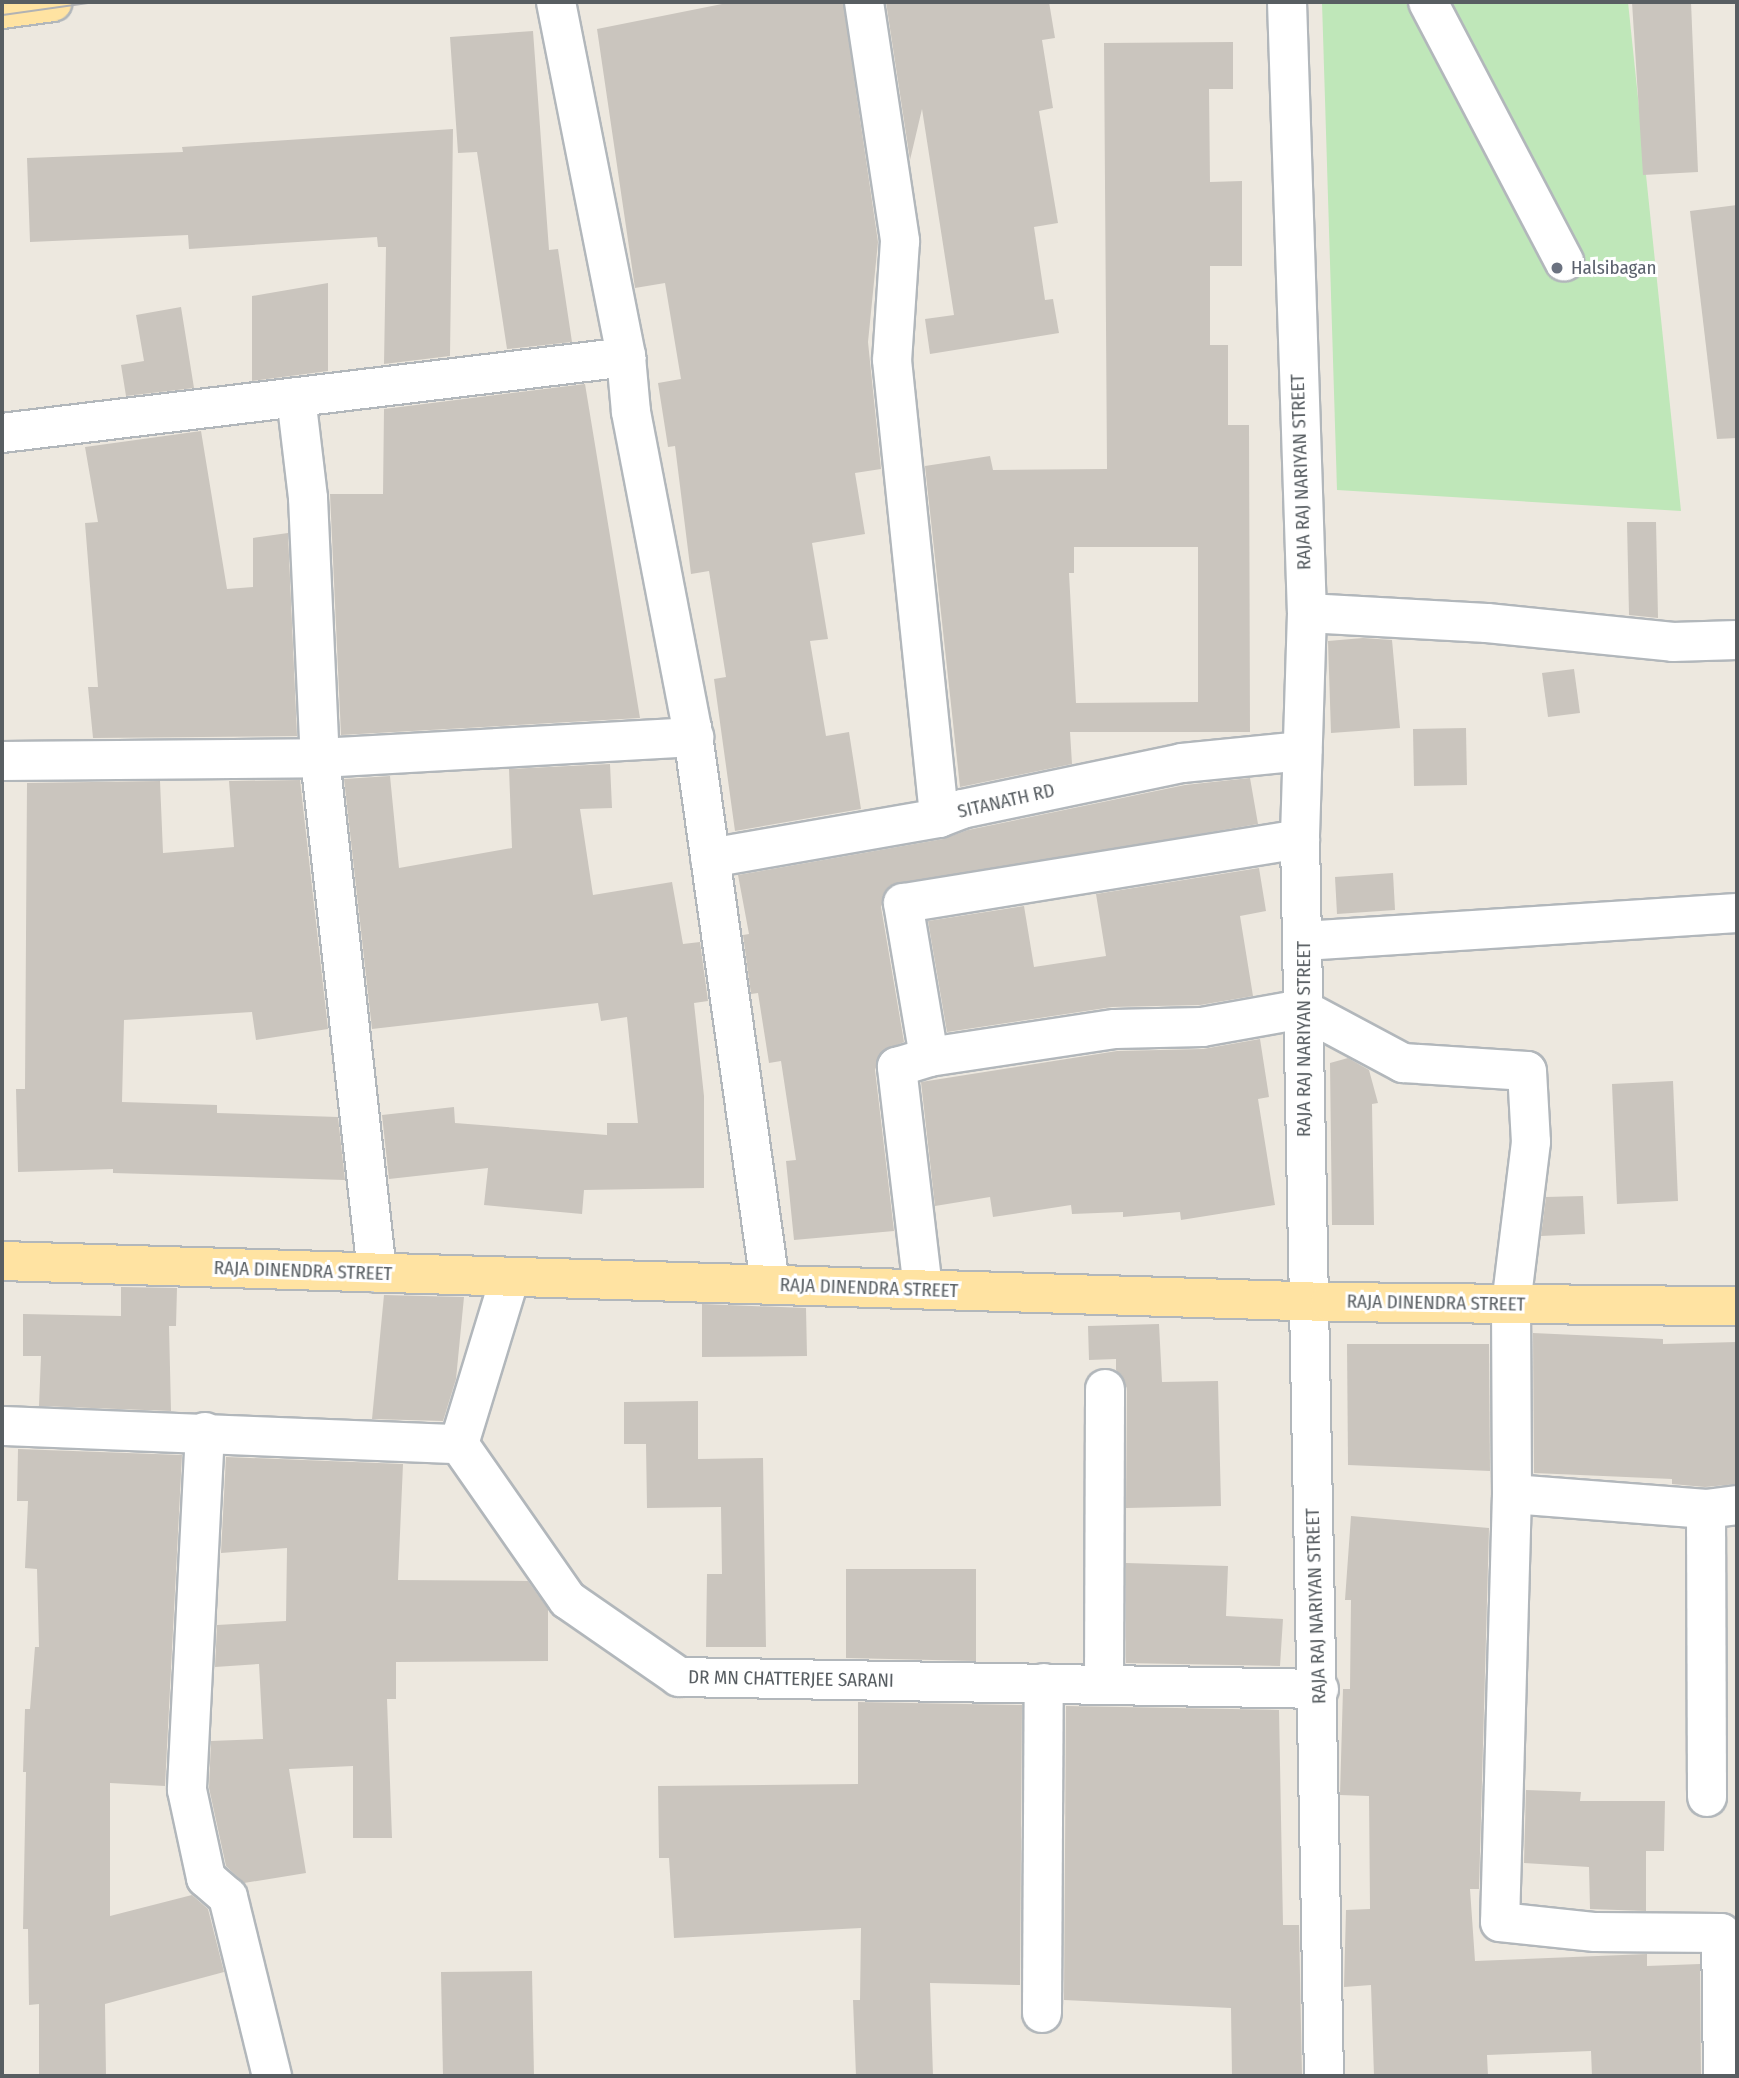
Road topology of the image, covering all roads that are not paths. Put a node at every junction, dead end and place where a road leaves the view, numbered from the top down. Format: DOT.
graph roads {
  1 [pos="53,2"];
  2 [pos="556,2"];
  3 [pos="864,2"];
  4 [pos="1287,2"];
  5 [pos="1428,2"];
  6 [pos="2,9"];
  7 [pos="1564,261"];
  8 [pos="626,357"];
  9 [pos="296,397"];
  10 [pos="2,433"];
  11 [pos="1307,613"];
  12 [pos="1737,640"];
  13 [pos="694,737"];
  14 [pos="1302,751"];
  15 [pos="320,758"];
  16 [pos="2,761"];
  17 [pos="939,818"];
  18 [pos="1300,839"];
  19 [pos="710,858"];
  20 [pos="1737,913"];
  21 [pos="1303,941"];
  22 [pos="1302,1009"];
  23 [pos="929,1057"];
  24 [pos="2,1261"];
  25 [pos="377,1273"];
  26 [pos="509,1277"];
  27 [pos="770,1284"];
  28 [pos="923,1289"];
  29 [pos="1307,1301"];
  30 [pos="1511,1304"];
  31 [pos="1737,1306"];
  32 [pos="1105,1389"];
  33 [pos="2,1426"];
  34 [pos="205,1432"];
  35 [pos="459,1444"];
  36 [pos="1512,1494"];
  37 [pos="1721,1507"];
  38 [pos="1044,1683"];
  39 [pos="1104,1685"];
  40 [pos="1319,1689"];
  41 [pos="1706,1797"];
  42 [pos="1042,2013"];
  43 [pos="272,2076"];
  44 [pos="1324,2076"];
  45 [pos="1723,2076"];
  1 -- 6 [label="main road"];
  2 -- 8 [label="street"];
  3 -- 17 [label="street"];
  4 -- 11 [label="street, RAJA RAJ NARIYAN STREET"];
  5 -- 7 [label="street"];
  8 -- 9 [label="street"];
  8 -- 13 [label="street"];
  9 -- 10 [label="street"];
  9 -- 15 [label="street"];
  11 -- 12 [label="street"];
  11 -- 14 [label="street, RAJA RAJ NARIYAN STREET"];
  13 -- 15 [label="street"];
  13 -- 19 [label="street"];
  14 -- 17 [label="street, SITANATH RD"];
  14 -- 18 [label="street, RAJA RAJ NARIYAN STREET"];
  15 -- 16 [label="street"];
  15 -- 25 [label="street"];
  17 -- 19 [label="street, SITANATH RD"];
  18 -- 21 [label="street, RAJA RAJ NARIYAN STREET"];
  18 -- 23 [label="street"];
  19 -- 27 [label="street"];
  20 -- 21 [label="street"];
  21 -- 22 [label="street, RAJA RAJ NARIYAN STREET"];
  22 -- 23 [label="street"];
  22 -- 29 [label="street, RAJA RAJ NARIYAN STREET"];
  22 -- 30 [label="street"];
  23 -- 28 [label="street"];
  24 -- 25 [label="main road, RAJA DINENDRA STREET"];
  25 -- 26 [label="main road, RAJA DINENDRA STREET"];
  26 -- 27 [label="main road, RAJA DINENDRA STREET"];
  26 -- 35 [label="street"];
  27 -- 28 [label="main road, RAJA DINENDRA STREET"];
  28 -- 29 [label="main road, RAJA DINENDRA STREET"];
  29 -- 30 [label="main road, RAJA DINENDRA STREET"];
  29 -- 40 [label="street, RAJA RAJ NARIYAN STREET"];
  30 -- 31 [label="main road, RAJA DINENDRA STREET"];
  30 -- 36 [label="street"];
  32 -- 39 [label="street"];
  33 -- 34 [label="street"];
  34 -- 35 [label="street"];
  34 -- 43 [label="street"];
  35 -- 38 [label="street, DR MN CHATTERJEE SARANI"];
  36 -- 37 [label="street"];
  36 -- 45 [label="street"];
  37 -- 41 [label="street"];
  38 -- 39 [label="street, DR MN CHATTERJEE SARANI"];
  38 -- 42 [label="street"];
  39 -- 40 [label="street, DR MN CHATTERJEE SARANI"];
  40 -- 44 [label="street, RAJA RAJ NARIYAN STREET"];
}
